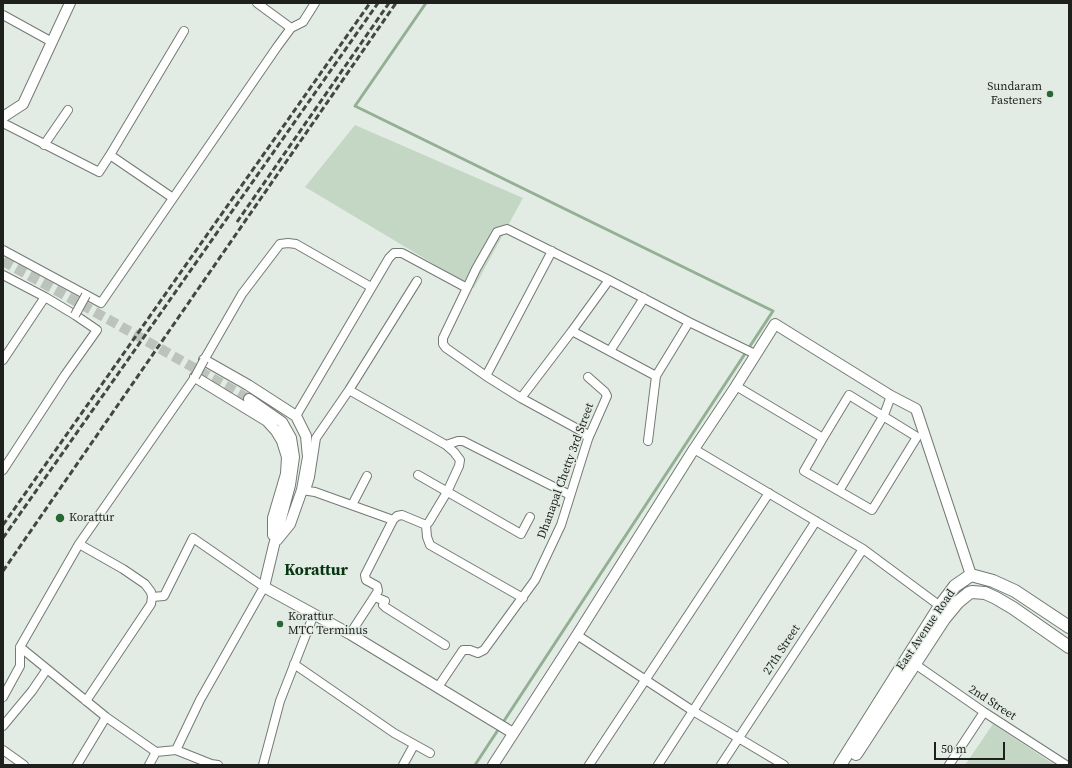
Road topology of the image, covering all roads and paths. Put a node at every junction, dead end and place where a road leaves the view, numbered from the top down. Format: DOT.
graph roads {
  1 [pos="70,3"];
  2 [pos="258,3"];
  3 [pos="315,3"];
  4 [pos="3,15"];
  5 [pos="291,28"];
  6 [pos="184,31"];
  7 [pos="52,42"];
  8 [pos="68,110"];
  9 [pos="3,117"];
  10 [pos="3,123"];
  11 [pos="44,145"];
  12 [pos="110,155"];
  13 [pos="174,198"];
  14 [pos="3,250"];
  15 [pos="552,251"];
  16 [pos="3,274"];
  17 [pos="609,280"];
  18 [pos="418,281"];
  19 [pos="371,287"];
  20 [pos="467,288"];
  21 [pos="86,295"];
  22 [pos="45,297"];
  23 [pos="644,298"];
  24 [pos="75,314"];
  25 [pos="689,322"];
  26 [pos="572,331"];
  27 [pos="610,351"];
  28 [pos="756,354"];
  29 [pos="3,360"];
  30 [pos="204,360"];
  31 [pos="486,376"];
  32 [pos="656,376"];
  33 [pos="195,377"];
  34 [pos="588,377"];
  35 [pos="736,386"];
  36 [pos="350,390"];
  37 [pos="891,396"];
  38 [pos="522,398"];
  39 [pos="249,399"];
  40 [pos="296,416"];
  41 [pos="884,416"];
  42 [pos="588,438"];
  43 [pos="823,438"];
  44 [pos="648,441"];
  45 [pos="446,445"];
  46 [pos="694,449"];
  47 [pos="3,470"];
  48 [pos="418,475"];
  49 [pos="367,476"];
  50 [pos="304,490"];
  51 [pos="447,492"];
  52 [pos="840,492"];
  53 [pos="769,493"];
  54 [pos="570,494"];
  55 [pos="352,505"];
  56 [pos="530,517"];
  57 [pos="393,520"];
  58 [pos="816,521"];
  59 [pos="426,525"];
  60 [pos="79,544"];
  61 [pos="274,545"];
  62 [pos="863,549"];
  63 [pos="971,575"];
  64 [pos="264,587"];
  65 [pos="1021,595"];
  66 [pos="375,596"];
  67 [pos="152,598"];
  68 [pos="523,598"];
  69 [pos="940,606"];
  70 [pos="1013,608"];
  71 [pos="314,614"];
  72 [pos="1069,627"];
  73 [pos="350,634"];
  74 [pos="577,635"];
  75 [pos="445,645"];
  76 [pos="1069,646"];
  77 [pos="20,647"];
  78 [pos="911,661"];
  79 [pos="294,664"];
  80 [pos="47,669"];
  81 [pos="645,680"];
  82 [pos="438,687"];
  83 [pos="3,697"];
  84 [pos="86,700"];
  85 [pos="693,711"];
  86 [pos="984,712"];
  87 [pos="106,717"];
  88 [pos="3,726"];
  89 [pos="513,733"];
  90 [pos="738,738"];
  91 [pos="414,745"];
  92 [pos="3,750"];
  93 [pos="176,750"];
  94 [pos="156,752"];
  95 [pos="430,754"];
  96 [pos="24,765"];
  97 [pos="77,765"];
  98 [pos="148,765"];
  99 [pos="213,765"];
  100 [pos="264,765"];
  101 [pos="403,765"];
  102 [pos="493,765"];
  103 [pos="589,765"];
  104 [pos="658,765"];
  105 [pos="721,765"];
  106 [pos="784,765"];
  107 [pos="840,765"];
  108 [pos="849,765"];
  109 [pos="949,765"];
  110 [pos="1066,765"];
  1 -- 7 [label="street"];
  2 -- 5 [label="street"];
  3 -- 5 [label="street"];
  4 -- 7 [label="street"];
  5 -- 13 [label="street"];
  6 -- 12 [label="street"];
  7 -- 9 [label="street"];
  8 -- 11 [label="street"];
  10 -- 11 [label="street"];
  11 -- 12 [label="street"];
  12 -- 13 [label="street"];
  13 -- 21 [label="street"];
  14 -- 21 [label="street"];
  15 -- 17 [label="street"];
  15 -- 20 [label="street"];
  15 -- 31 [label="street"];
  16 -- 22 [label="street"];
  17 -- 23 [label="street"];
  17 -- 26 [label="street"];
  18 -- 36 [label="street"];
  19 -- 20 [label="street"];
  19 -- 30 [label="street"];
  19 -- 40 [label="street"];
  20 -- 31 [label="street"];
  21 -- 24 [label="street, bridge"];
  22 -- 24 [label="street"];
  22 -- 29 [label="street"];
  23 -- 25 [label="street"];
  23 -- 27 [label="street"];
  24 -- 47 [label="street"];
  25 -- 28 [label="street"];
  25 -- 32 [label="street"];
  26 -- 27 [label="street"];
  26 -- 38 [label="street"];
  27 -- 32 [label="street"];
  28 -- 35 [label="street"];
  28 -- 37 [label="street"];
  30 -- 33 [label="street, bridge"];
  30 -- 40 [label="street"];
  31 -- 38 [label="street"];
  32 -- 44 [label="street"];
  33 -- 60 [label="street"];
  33 -- 61 [label="street"];
  34 -- 42 [label="street, Dhanapal Chetty 3rd Street"];
  35 -- 43 [label="street"];
  35 -- 46 [label="street"];
  36 -- 45 [label="street"];
  36 -- 50 [label="street"];
  37 -- 41 [label="street"];
  37 -- 63 [label="street"];
  38 -- 42 [label="street"];
  39 -- 61 [label="street"];
  40 -- 50 [label="street"];
  41 -- 43 [label="street"];
  41 -- 52 [label="street"];
  41 -- 52 [label="street"];
  42 -- 54 [label="street, Dhanapal Chetty 3rd Street"];
  43 -- 52 [label="street"];
  45 -- 51 [label="street"];
  45 -- 54 [label="street"];
  46 -- 53 [label="street"];
  46 -- 74 [label="street"];
  48 -- 51 [label="street"];
  49 -- 55 [label="street"];
  50 -- 55 [label="street"];
  50 -- 61 [label="street"];
  51 -- 56 [label="street"];
  51 -- 59 [label="street"];
  53 -- 58 [label="street"];
  53 -- 81 [label="street"];
  54 -- 68 [label="street, Dhanapal Chetty 3rd Street"];
  55 -- 57 [label="street"];
  57 -- 59 [label="street"];
  57 -- 66 [label="street"];
  58 -- 62 [label="street"];
  58 -- 85 [label="street"];
  59 -- 68 [label="street"];
  60 -- 67 [label="street"];
  60 -- 77 [label="street"];
  61 -- 64 [label="street"];
  62 -- 69 [label="street"];
  62 -- 90 [label="street, 27th Street"];
  63 -- 65 [label="main road"];
  63 -- 69 [label="main road, East Avenue Road"];
  64 -- 67 [label="street"];
  64 -- 71 [label="street"];
  64 -- 93 [label="street"];
  65 -- 70 [label="main road"];
  65 -- 72 [label="main road"];
  66 -- 73 [label="street"];
  66 -- 75 [label="street"];
  67 -- 84 [label="street"];
  68 -- 82 [label="street, Dhanapal Chetty 3rd Street"];
  69 -- 78 [label="main road, East Avenue Road"];
  70 -- 76 [label="main road, East Avenue Road"];
  70 -- 78 [label="main road, East Avenue Road"];
  71 -- 73 [label="street"];
  71 -- 79 [label="street"];
  73 -- 82 [label="street"];
  74 -- 81 [label="street"];
  74 -- 89 [label="street"];
  77 -- 80 [label="street"];
  77 -- 83 [label="street"];
  78 -- 86 [label="street, 2nd Street"];
  78 -- 107 [label="main road, East Avenue Road"];
  78 -- 108 [label="main road, East Avenue Road"];
  79 -- 91 [label="street"];
  79 -- 100 [label="street"];
  80 -- 84 [label="street"];
  80 -- 88 [label="street"];
  81 -- 85 [label="street"];
  81 -- 103 [label="street"];
  82 -- 89 [label="street"];
  84 -- 87 [label="street"];
  85 -- 90 [label="street"];
  85 -- 104 [label="street"];
  86 -- 109 [label="street"];
  86 -- 110 [label="street, 2nd Street"];
  87 -- 94 [label="street"];
  87 -- 97 [label="street"];
  89 -- 102 [label="street"];
  90 -- 105 [label="street, 27th Street"];
  90 -- 106 [label="street"];
  91 -- 95 [label="street"];
  91 -- 101 [label="street"];
  92 -- 96 [label="street"];
  93 -- 94 [label="street"];
  93 -- 99 [label="street"];
  94 -- 98 [label="street"];
}
